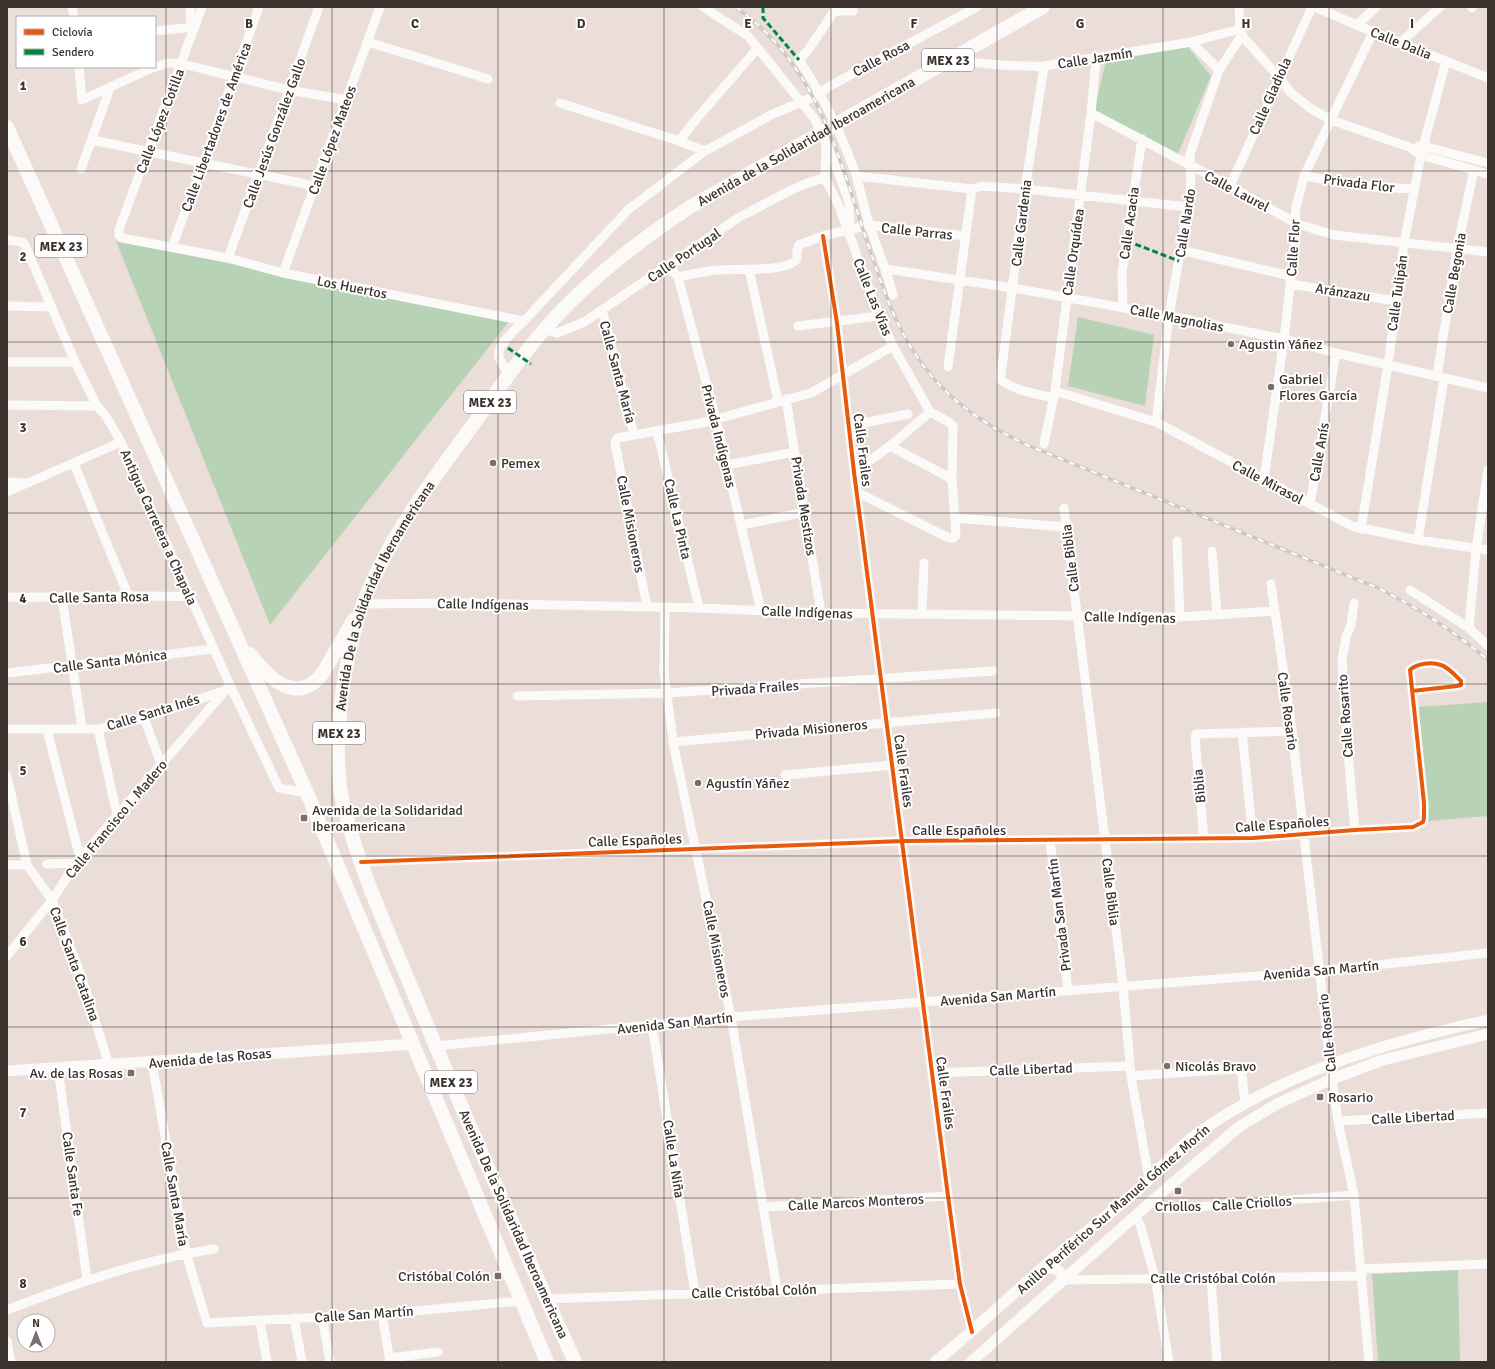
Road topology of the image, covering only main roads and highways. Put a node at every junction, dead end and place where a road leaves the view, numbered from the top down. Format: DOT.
graph roads {
  1 [pos="1043,7"];
  2 [pos="7,127"];
  3 [pos="655,230"];
  4 [pos="363,604"];
  5 [pos="239,640"];
  6 [pos="528,1318"];
  7 [pos="539,1362"];
  8 [pos="547,1362"];
  9 [pos="575,1362"];
  1 -- 3 [label="highway, Avenida de la Solidaridad Iberoamericana / MEX 23"];
  2 -- 5 [label="highway, Avenida De la Solidaridad Iberoamericana / MEX 23"];
  3 -- 4 [label="highway, Avenida De la Solidaridad Iberoamericana / MEX 23"];
  4 -- 5 [label="highway"];
  4 -- 9 [label="highway, Avenida De la Solidaridad Iberoamericana / MEX 23"];
  5 -- 6 [label="highway, Avenida De la Solidaridad Iberoamericana / MEX 23"];
  6 -- 7 [label="highway"];
  6 -- 8 [label="highway, Avenida De la Solidaridad Iberoamericana / MEX 23"];
}
